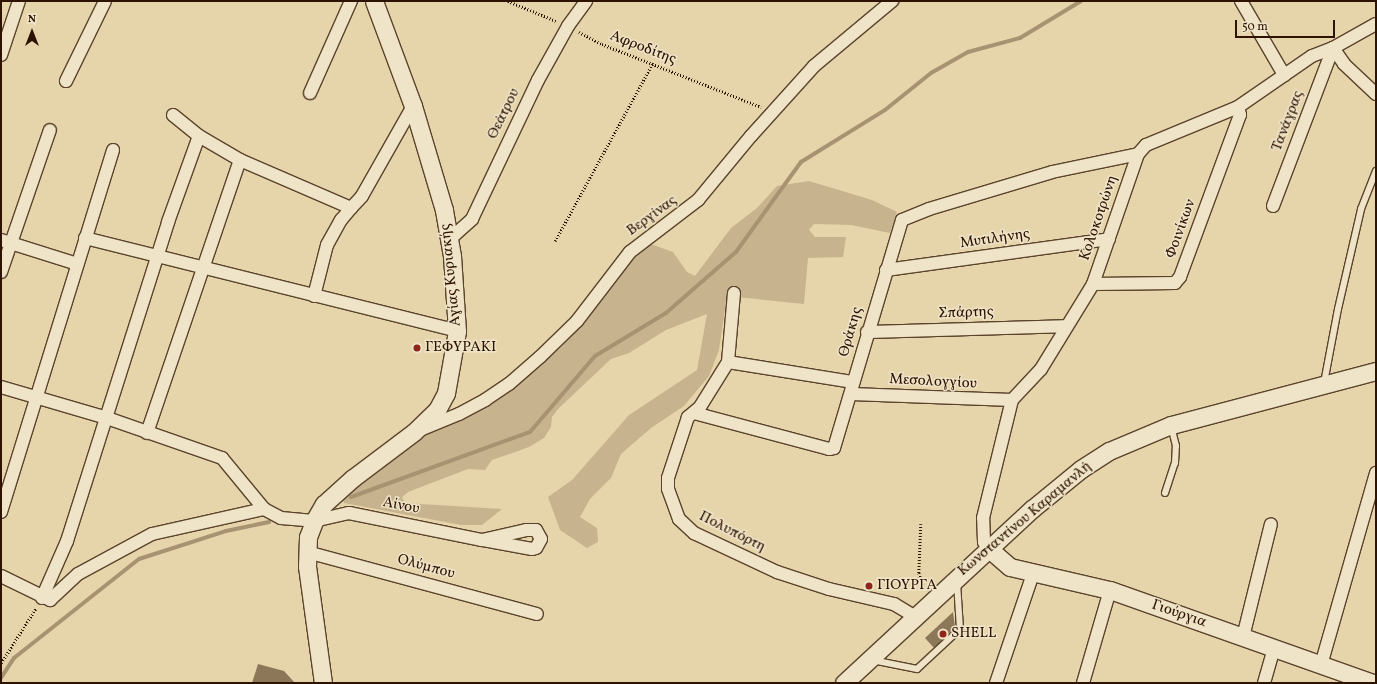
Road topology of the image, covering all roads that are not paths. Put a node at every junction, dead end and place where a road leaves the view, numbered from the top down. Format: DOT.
graph roads {
  1 [pos="19,1"];
  2 [pos="105,1"];
  3 [pos="351,1"];
  4 [pos="374,1"];
  5 [pos="586,1"];
  6 [pos="892,1"];
  7 [pos="1241,1"];
  8 [pos="1376,24"];
  9 [pos="1333,48"];
  10 [pos="1,55"];
  11 [pos="1284,75"];
  12 [pos="66,81"];
  13 [pos="310,93"];
  14 [pos="1376,94"];
  15 [pos="413,106"];
  16 [pos="1238,107"];
  17 [pos="173,115"];
  18 [pos="50,130"];
  19 [pos="199,136"];
  20 [pos="113,150"];
  21 [pos="1138,154"];
  22 [pos="240,160"];
  23 [pos="1376,171"];
  24 [pos="1273,206"];
  25 [pos="351,208"];
  26 [pos="85,238"];
  27 [pos="450,239"];
  28 [pos="1108,239"];
  29 [pos="6,241"];
  30 [pos="158,257"];
  31 [pos="77,264"];
  32 [pos="203,268"];
  33 [pos="886,270"];
  34 [pos="1,272"];
  35 [pos="1093,284"];
  36 [pos="734,293"];
  37 [pos="314,296"];
  38 [pos="1066,326"];
  39 [pos="457,331"];
  40 [pos="867,332"];
  41 [pos="728,362"];
  42 [pos="1376,371"];
  43 [pos="853,382"];
  44 [pos="1324,383"];
  45 [pos="1,387"];
  46 [pos="851,394"];
  47 [pos="37,397"];
  48 [pos="1012,400"];
  49 [pos="694,413"];
  50 [pos="107,418"];
  51 [pos="1171,425"];
  52 [pos="414,432"];
  53 [pos="147,433"];
  54 [pos="1376,473"];
  55 [pos="1165,493"];
  56 [pos="264,509"];
  57 [pos="1,512"];
  58 [pos="314,521"];
  59 [pos="1271,524"];
  60 [pos="482,540"];
  61 [pos="988,548"];
  62 [pos="307,552"];
  63 [pos="1033,574"];
  64 [pos="1,576"];
  65 [pos="956,577"];
  66 [pos="1110,590"];
  67 [pos="42,598"];
  68 [pos="537,614"];
  69 [pos="914,616"];
  70 [pos="1243,637"];
  71 [pos="1274,648"];
  72 [pos="868,659"];
  73 [pos="1321,665"];
  74 [pos="323,683"];
  75 [pos="844,683"];
  76 [pos="996,683"];
  77 [pos="1083,683"];
  78 [pos="1264,683"];
  79 [pos="1372,683"];
  1 -- 10 [label="street"];
  2 -- 12 [label="street"];
  3 -- 13 [label="street"];
  4 -- 15 [label="street, Αγίας Κυριακής"];
  5 -- 27 [label="street, Θεάτρου"];
  6 -- 52 [label="street, Βεργίνας"];
  7 -- 11 [label="street"];
  8 -- 9 [label="street"];
  9 -- 11 [label="street"];
  9 -- 14 [label="street"];
  9 -- 24 [label="street, Τανάγρας"];
  11 -- 16 [label="street"];
  15 -- 25 [label="street"];
  15 -- 27 [label="street, Αγίας Κυριακής"];
  16 -- 21 [label="street"];
  16 -- 35 [label="street, Φοινίκων"];
  17 -- 19 [label="street"];
  18 -- 29 [label="street"];
  19 -- 22 [label="street"];
  19 -- 30 [label="street"];
  20 -- 26 [label="street"];
  21 -- 28 [label="street, Κολοκοτρώνη"];
  21 -- 33 [label="street, Θράκης"];
  22 -- 25 [label="street"];
  22 -- 32 [label="street"];
  23 -- 44 [label="lane"];
  25 -- 37 [label="street"];
  26 -- 30 [label="street"];
  26 -- 31 [label="street"];
  27 -- 39 [label="street, Αγίας Κυριακής"];
  28 -- 33 [label="street, Μυτιλήνης"];
  28 -- 35 [label="street, Κολοκοτρώνη"];
  29 -- 31 [label="street"];
  29 -- 34 [label="street"];
  30 -- 32 [label="street"];
  30 -- 50 [label="street"];
  31 -- 47 [label="street"];
  32 -- 37 [label="street"];
  32 -- 53 [label="street"];
  33 -- 40 [label="street, Θράκης"];
  35 -- 38 [label="street, Κολοκοτρώνη"];
  36 -- 41 [label="street, Πολυπόρτη"];
  37 -- 39 [label="street"];
  38 -- 40 [label="street, Σπάρτης"];
  38 -- 48 [label="street, Κολοκοτρώνη"];
  39 -- 52 [label="street, Αγίας Κυριακής"];
  40 -- 43 [label="street, Θράκης"];
  41 -- 43 [label="street"];
  41 -- 49 [label="street, Πολυπόρτη"];
  42 -- 44 [label="street, Κωνσταντίνου Καραμανλή"];
  43 -- 46 [label="street, Θράκης"];
  44 -- 51 [label="street, Κωνσταντίνου Καραμανλή"];
  45 -- 47 [label="street"];
  46 -- 48 [label="street, Μεσολογγίου"];
  46 -- 49 [label="street, Θράκης"];
  47 -- 50 [label="street"];
  47 -- 57 [label="street"];
  48 -- 61 [label="street, Κολοκοτρώνη"];
  49 -- 69 [label="street, Πολυπόρτη"];
  50 -- 53 [label="street"];
  50 -- 67 [label="street"];
  51 -- 55 [label="lane"];
  51 -- 61 [label="street, Κωνσταντίνου Καραμανλή"];
  52 -- 58 [label="street, Αγίας Κυριακής"];
  53 -- 56 [label="street"];
  54 -- 73 [label="street"];
  56 -- 58 [label="street, Αίνου"];
  56 -- 67 [label="street"];
  58 -- 60 [label="street, Αίνου"];
  58 -- 62 [label="street, Αγίας Κυριακής"];
  59 -- 70 [label="street"];
  61 -- 63 [label="street, Γιούργια"];
  61 -- 65 [label="street, Κωνσταντίνου Καραμανλή"];
  62 -- 68 [label="street, Ολύμπου"];
  62 -- 74 [label="street, Αγίας Κυριακής"];
  63 -- 66 [label="street, Γιούργια"];
  63 -- 76 [label="street"];
  64 -- 67 [label="street"];
  65 -- 69 [label="street, Κωνσταντίνου Καραμανλή"];
  65 -- 72 [label="lane"];
  66 -- 70 [label="street, Γιούργια"];
  66 -- 77 [label="street"];
  69 -- 72 [label="street, Κωνσταντίνου Καραμανλή"];
  70 -- 71 [label="street, Γιούργια"];
  71 -- 73 [label="street, Γιούργια"];
  71 -- 78 [label="street"];
  72 -- 75 [label="street, Κωνσταντίνου Καραμανλή"];
  73 -- 79 [label="street, Γιούργια"];
}
